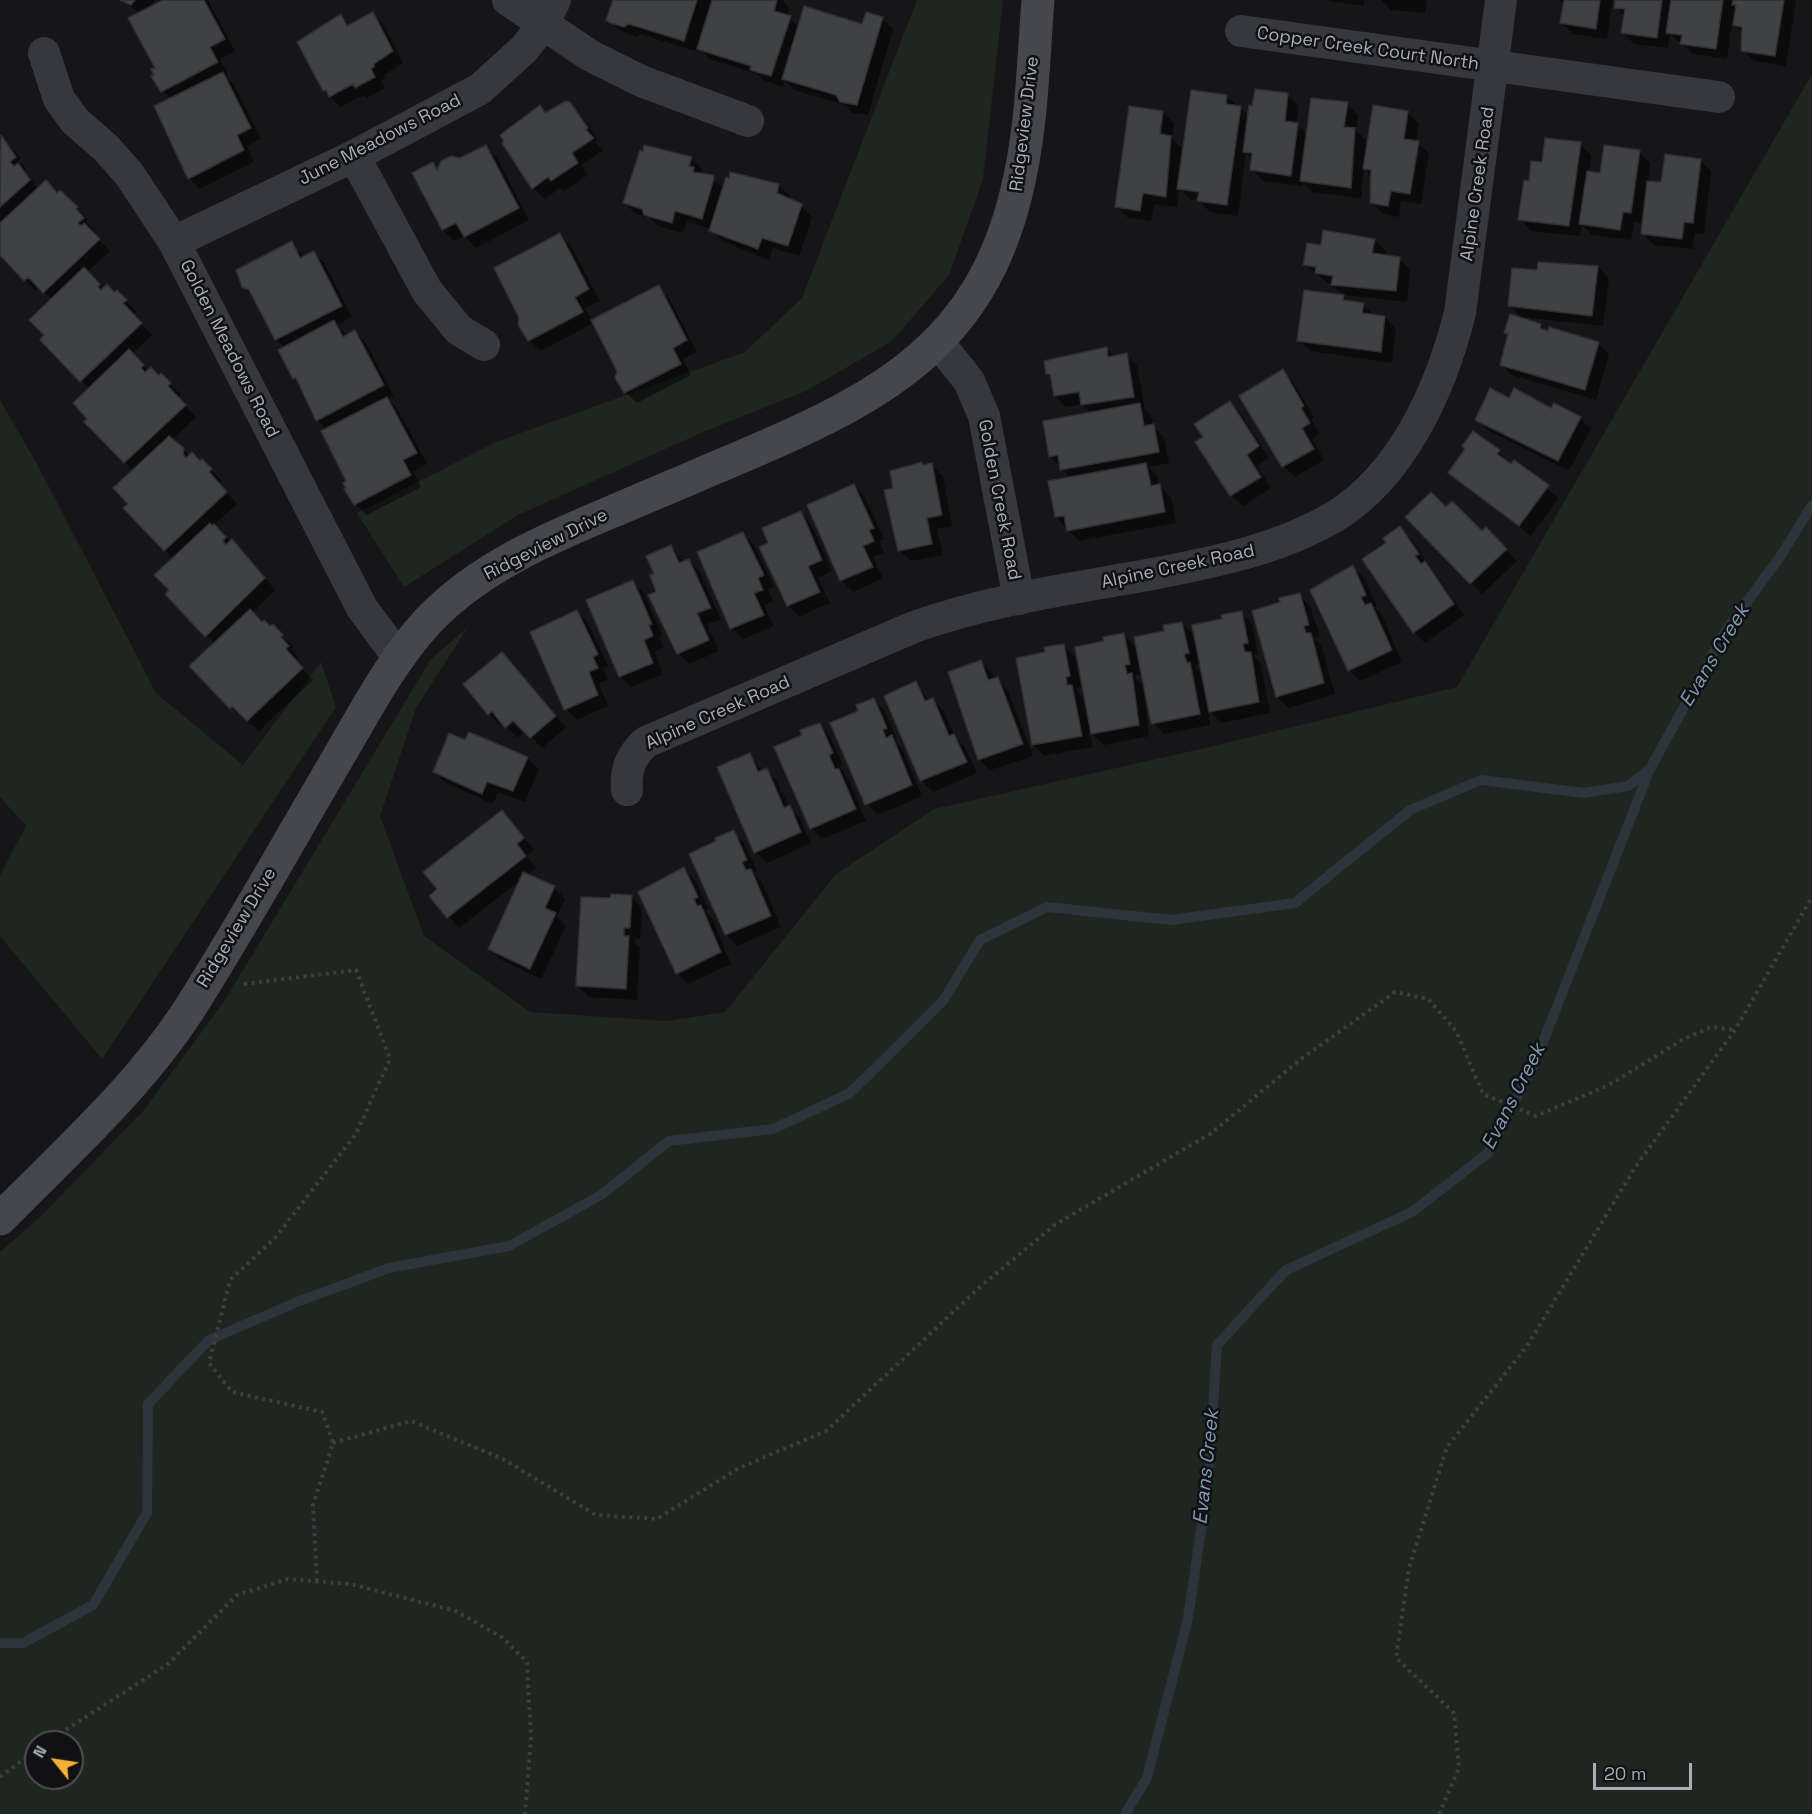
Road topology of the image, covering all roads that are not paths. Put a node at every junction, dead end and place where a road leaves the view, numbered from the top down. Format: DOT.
graph roads {
  1 [pos="508,0"];
  2 [pos="1038,0"];
  3 [pos="1501,0"];
  4 [pos="549,12"];
  5 [pos="1241,31"];
  6 [pos="44,52"];
  7 [pos="1494,67"];
  8 [pos="1719,98"];
  9 [pos="748,121"];
  10 [pos="354,156"];
  11 [pos="174,242"];
  12 [pos="938,342"];
  13 [pos="484,345"];
  14 [pos="1019,599"];
  15 [pos="399,658"];
  16 [pos="627,790"];
  17 [pos="0,1219"];
  1 -- 4 [label="street"];
  2 -- 12 [label="street, Ridgeview Drive"];
  3 -- 7 [label="street, Alpine Creek Road"];
  4 -- 9 [label="street"];
  4 -- 10 [label="street, June Meadows Road"];
  5 -- 7 [label="street, Copper Creek Court North"];
  6 -- 11 [label="street, Golden Meadows Road"];
  7 -- 8 [label="street, Copper Creek Court North"];
  7 -- 14 [label="street, Alpine Creek Road"];
  10 -- 11 [label="street, June Meadows Road"];
  10 -- 13 [label="street"];
  11 -- 15 [label="street, Golden Meadows Road"];
  12 -- 14 [label="street, Golden Creek Road"];
  12 -- 15 [label="street, Ridgeview Drive"];
  14 -- 16 [label="street, Alpine Creek Road"];
  15 -- 17 [label="street, Ridgeview Drive"];
}
